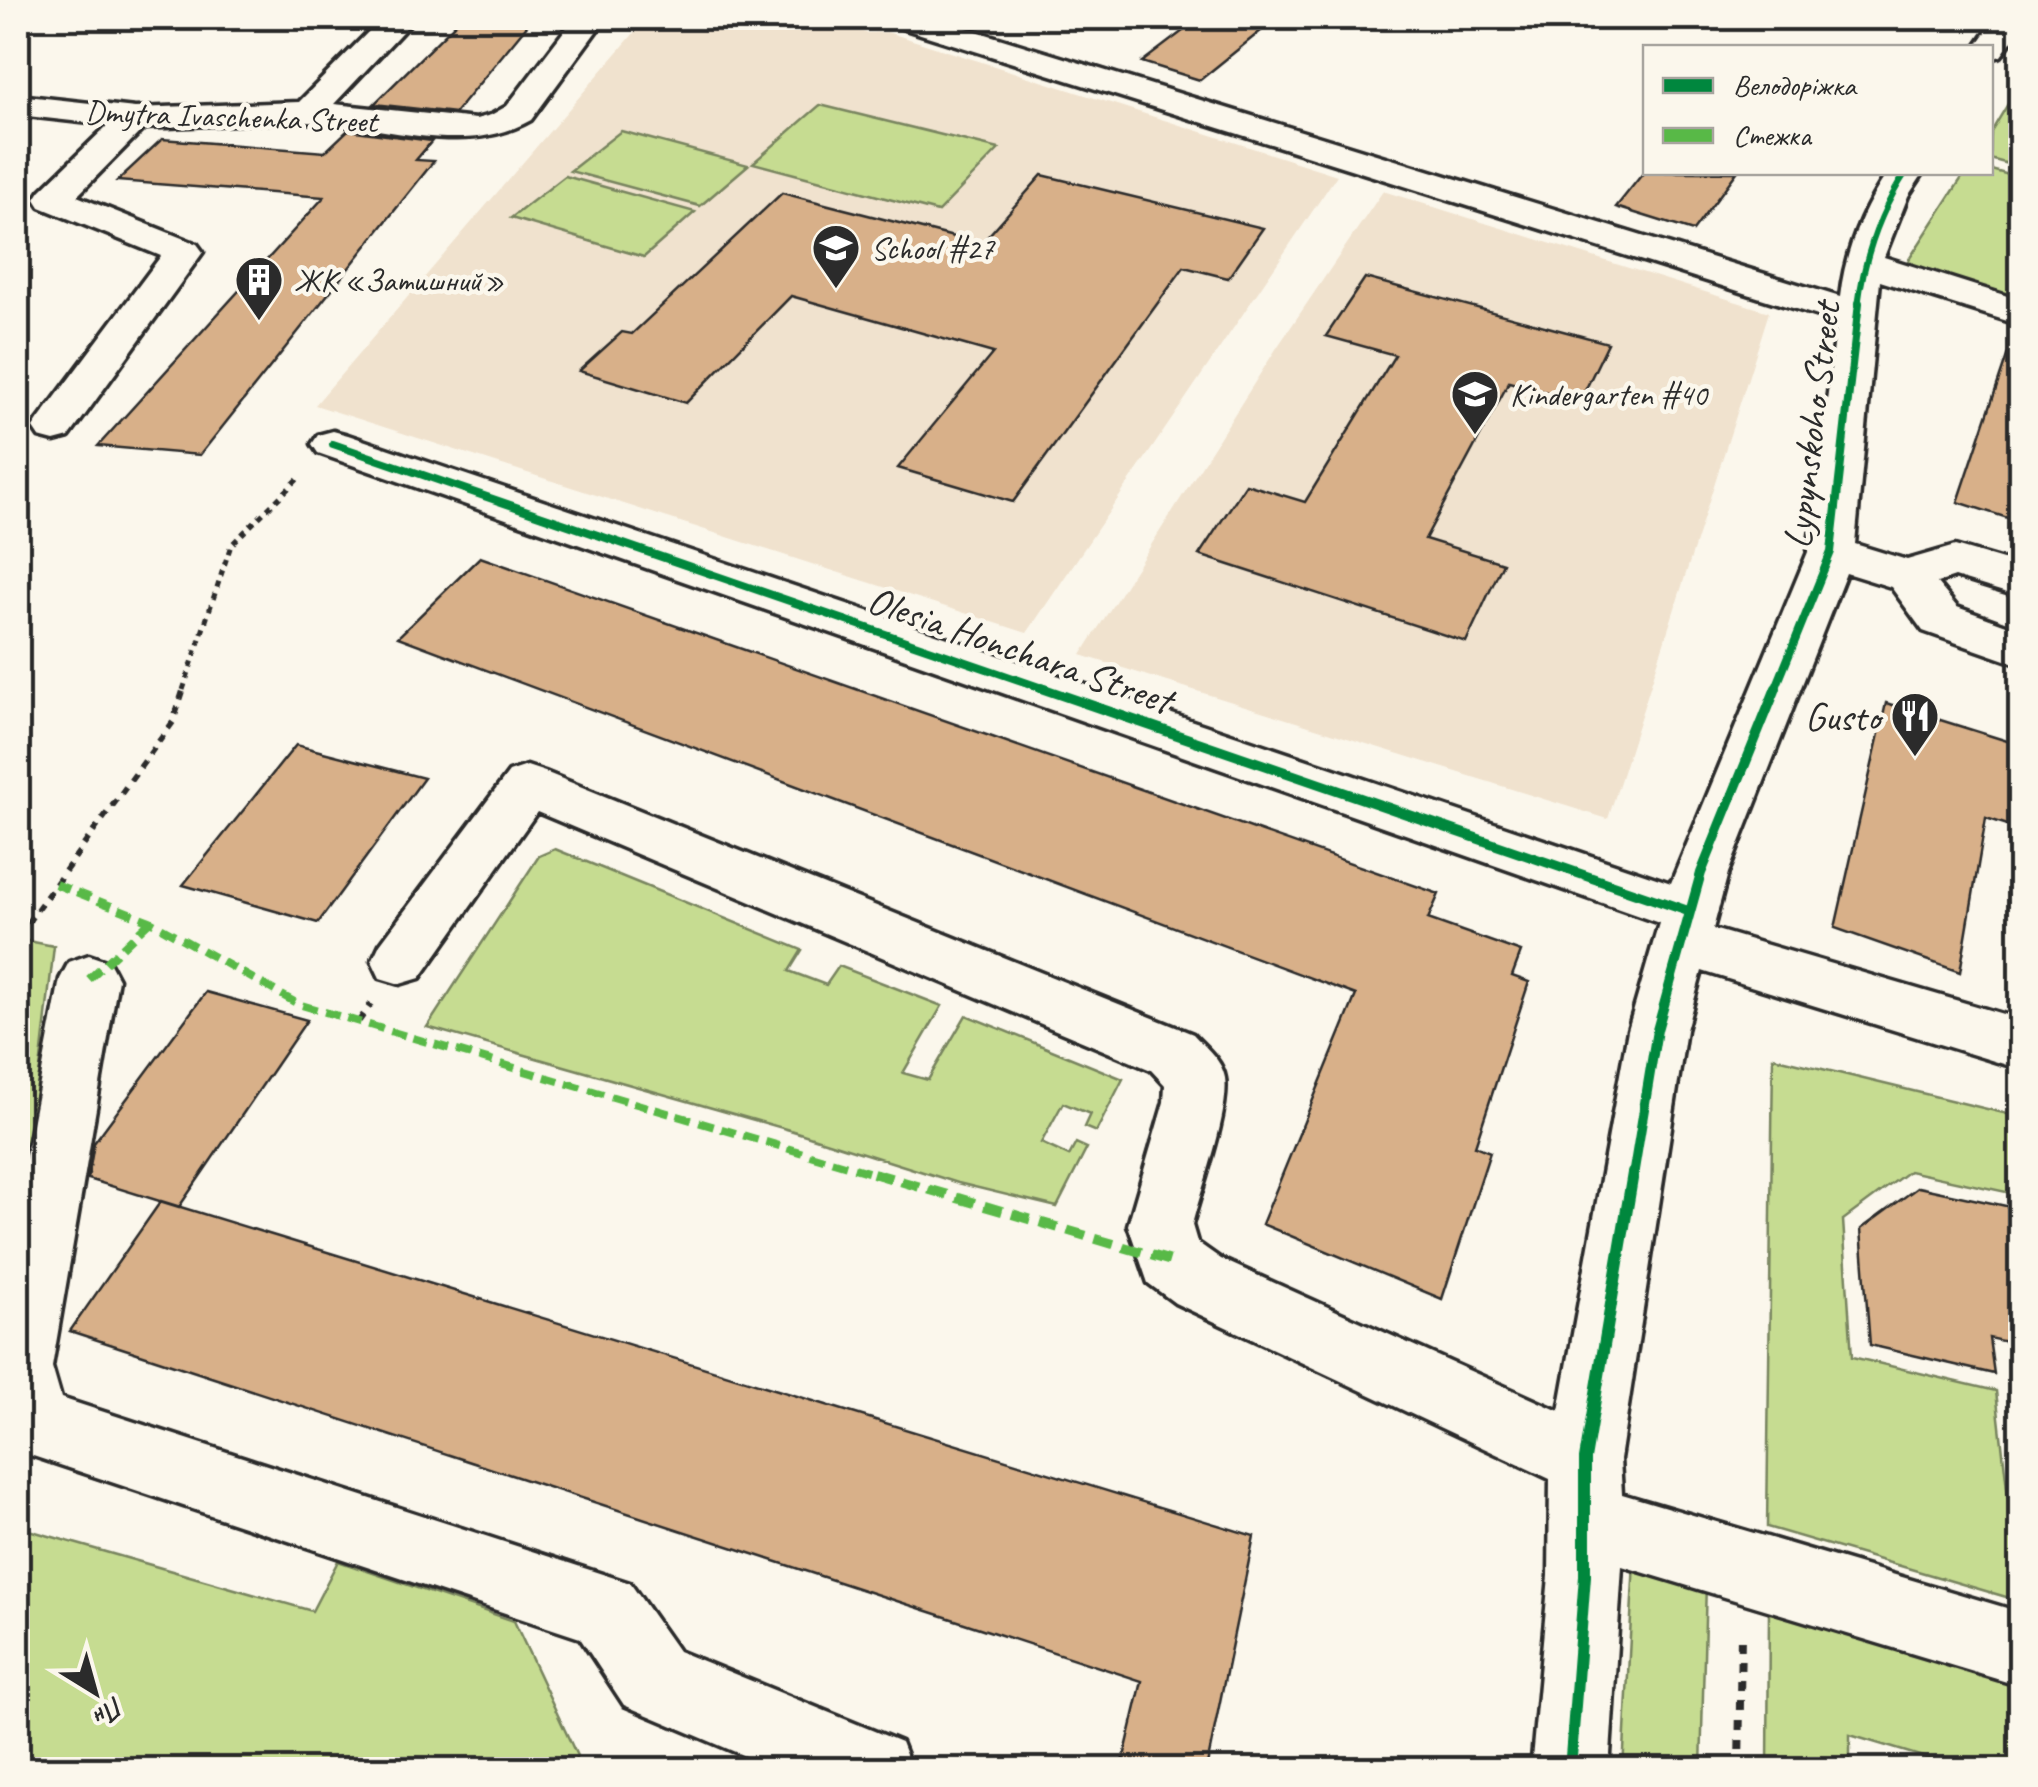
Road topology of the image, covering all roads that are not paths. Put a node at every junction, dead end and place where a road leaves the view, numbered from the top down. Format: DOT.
graph roads {
  1 [pos="399,18"];
  2 [pos="590,18"];
  3 [pos="2012,18"];
  4 [pos="930,21"];
  5 [pos="1992,45"];
  6 [pos="18,105"];
  7 [pos="308,112"];
  8 [pos="135,118"];
  9 [pos="1904,175"];
  10 [pos="1863,263"];
  11 [pos="2020,313"];
  12 [pos="1856,315"];
  13 [pos="54,428"];
  14 [pos="333,444"];
  15 [pos="1831,552"];
  16 [pos="1906,576"];
  17 [pos="2020,581"];
  18 [pos="2020,648"];
  19 [pos="1685,926"];
  20 [pos="400,962"];
  21 [pos="89,979"];
  22 [pos="2020,1044"];
  23 [pos="1587,1490"];
  24 [pos="2020,1649"];
  25 [pos="873,1770"];
  26 [pos="1570,1770"];
  1 -- 7 [label="street"];
  2 -- 7 [label="street, Dmytra Ivaschenka Street"];
  3 -- 5 [label="street"];
  4 -- 12 [label="street"];
  6 -- 8 [label="street, Dmytra Ivaschenka Street"];
  7 -- 8 [label="street, Dmytra Ivaschenka Street"];
  8 -- 13 [label="street"];
  9 -- 10 [label="street, Lypynskoho Street"];
  10 -- 11 [label="street"];
  10 -- 12 [label="street, Lypynskoho Street"];
  12 -- 15 [label="street, Lypynskoho Street"];
  14 -- 19 [label="street, Olesia Honchara Street"];
  15 -- 16 [label="street"];
  15 -- 19 [label="street, Lypynskoho Street"];
  16 -- 17 [label="street"];
  16 -- 18 [label="street"];
  19 -- 22 [label="street, Olesia Honchara Street"];
  19 -- 23 [label="street, Lypynskoho Street"];
  20 -- 23 [label="street"];
  21 -- 25 [label="street"];
  23 -- 24 [label="street"];
  23 -- 26 [label="street, Lypynskoho Street"];
}
